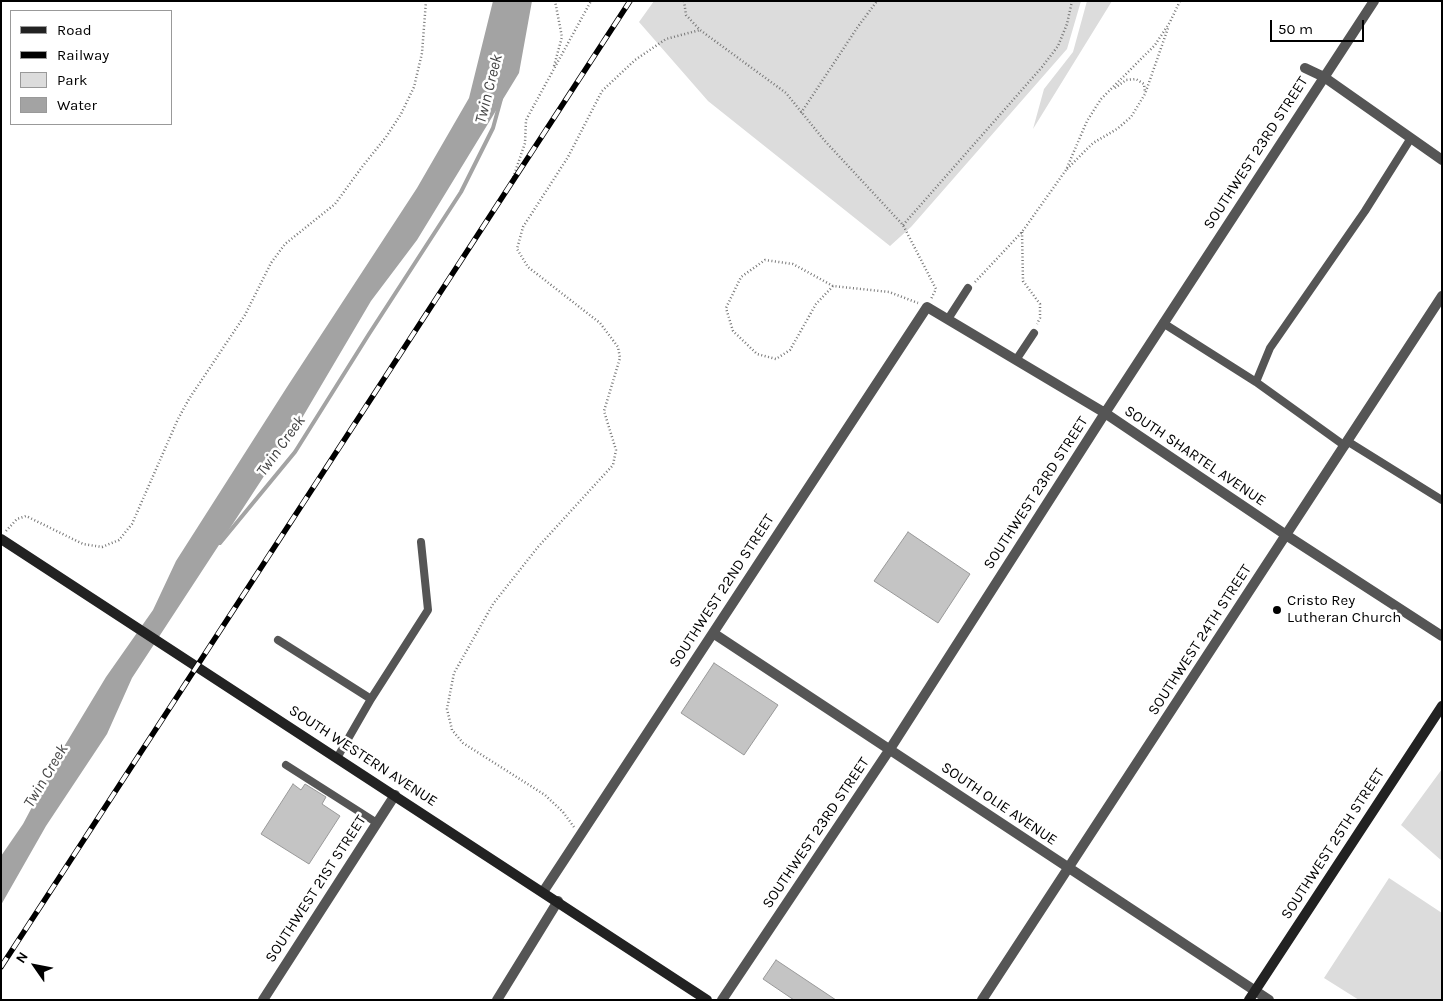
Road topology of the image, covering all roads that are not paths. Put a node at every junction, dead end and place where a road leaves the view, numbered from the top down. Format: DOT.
graph roads {
  1 [pos="1374,1"];
  2 [pos="1305,68"];
  3 [pos="1324,77"];
  4 [pos="1411,138"];
  5 [pos="1442,160"];
  6 [pos="968,288"];
  7 [pos="1442,296"];
  8 [pos="927,307"];
  9 [pos="948,320"];
  10 [pos="1163,323"];
  11 [pos="1034,333"];
  12 [pos="1016,360"];
  13 [pos="1256,382"];
  14 [pos="1104,413"];
  15 [pos="1346,443"];
  16 [pos="1441,498"];
  17 [pos="1286,535"];
  18 [pos="1,538"];
  19 [pos="421,542"];
  20 [pos="713,633"];
  21 [pos="1442,636"];
  22 [pos="278,640"];
  23 [pos="371,699"];
  24 [pos="1442,706"];
  25 [pos="890,750"];
  26 [pos="337,758"];
  27 [pos="286,765"];
  28 [pos="395,795"];
  29 [pos="377,823"];
  30 [pos="1068,869"];
  31 [pos="543,892"];
  32 [pos="558,901"];
  33 [pos="1255,990"];
  34 [pos="262,1000"];
  35 [pos="496,1000"];
  36 [pos="707,1000"];
  37 [pos="722,1000"];
  38 [pos="982,1000"];
  39 [pos="1248,1000"];
  40 [pos="1269,1000"];
  1 -- 3 [label="street, SOUTHWEST 23RD STREET"];
  2 -- 3 [label="street"];
  3 -- 4 [label="street"];
  3 -- 10 [label="street, SOUTHWEST 23RD STREET"];
  4 -- 5 [label="street"];
  4 -- 13 [label="lane"];
  6 -- 9 [label="lane"];
  7 -- 15 [label="street, SOUTHWEST 24TH STREET"];
  8 -- 9 [label="street, SOUTH SHARTEL AVENUE"];
  8 -- 20 [label="street, SOUTHWEST 22ND STREET"];
  9 -- 12 [label="street, SOUTH SHARTEL AVENUE"];
  10 -- 13 [label="lane"];
  10 -- 14 [label="street, SOUTHWEST 23RD STREET"];
  11 -- 12 [label="lane"];
  12 -- 14 [label="street, SOUTH SHARTEL AVENUE"];
  13 -- 15 [label="lane"];
  14 -- 17 [label="street, SOUTH SHARTEL AVENUE"];
  14 -- 25 [label="street, SOUTHWEST 23RD STREET"];
  15 -- 16 [label="lane"];
  15 -- 17 [label="street, SOUTHWEST 24TH STREET"];
  17 -- 21 [label="street, SOUTH SHARTEL AVENUE"];
  17 -- 30 [label="street, SOUTHWEST 24TH STREET"];
  18 -- 26 [label="main road, SOUTH WESTERN AVENUE"];
  19 -- 23 [label="lane"];
  20 -- 25 [label="street, SOUTH OLIE AVENUE"];
  20 -- 31 [label="street, SOUTHWEST 22ND STREET"];
  22 -- 23 [label="lane"];
  23 -- 26 [label="lane"];
  24 -- 33 [label="main road, SOUTHWEST 25TH STREET"];
  25 -- 30 [label="street, SOUTH OLIE AVENUE"];
  25 -- 37 [label="street, SOUTHWEST 23RD STREET"];
  26 -- 28 [label="main road, SOUTH WESTERN AVENUE"];
  27 -- 29 [label="lane"];
  28 -- 29 [label="street, SOUTHWEST 21ST STREET"];
  28 -- 31 [label="main road, SOUTH WESTERN AVENUE"];
  29 -- 34 [label="street, SOUTHWEST 21ST STREET"];
  30 -- 33 [label="street, SOUTH OLIE AVENUE"];
  30 -- 38 [label="street, SOUTHWEST 24TH STREET"];
  31 -- 32 [label="main road, SOUTH WESTERN AVENUE"];
  32 -- 35 [label="street"];
  32 -- 36 [label="main road, SOUTH WESTERN AVENUE"];
  33 -- 39 [label="main road, SOUTHWEST 25TH STREET"];
  33 -- 40 [label="street, SOUTH OLIE AVENUE"];
}
